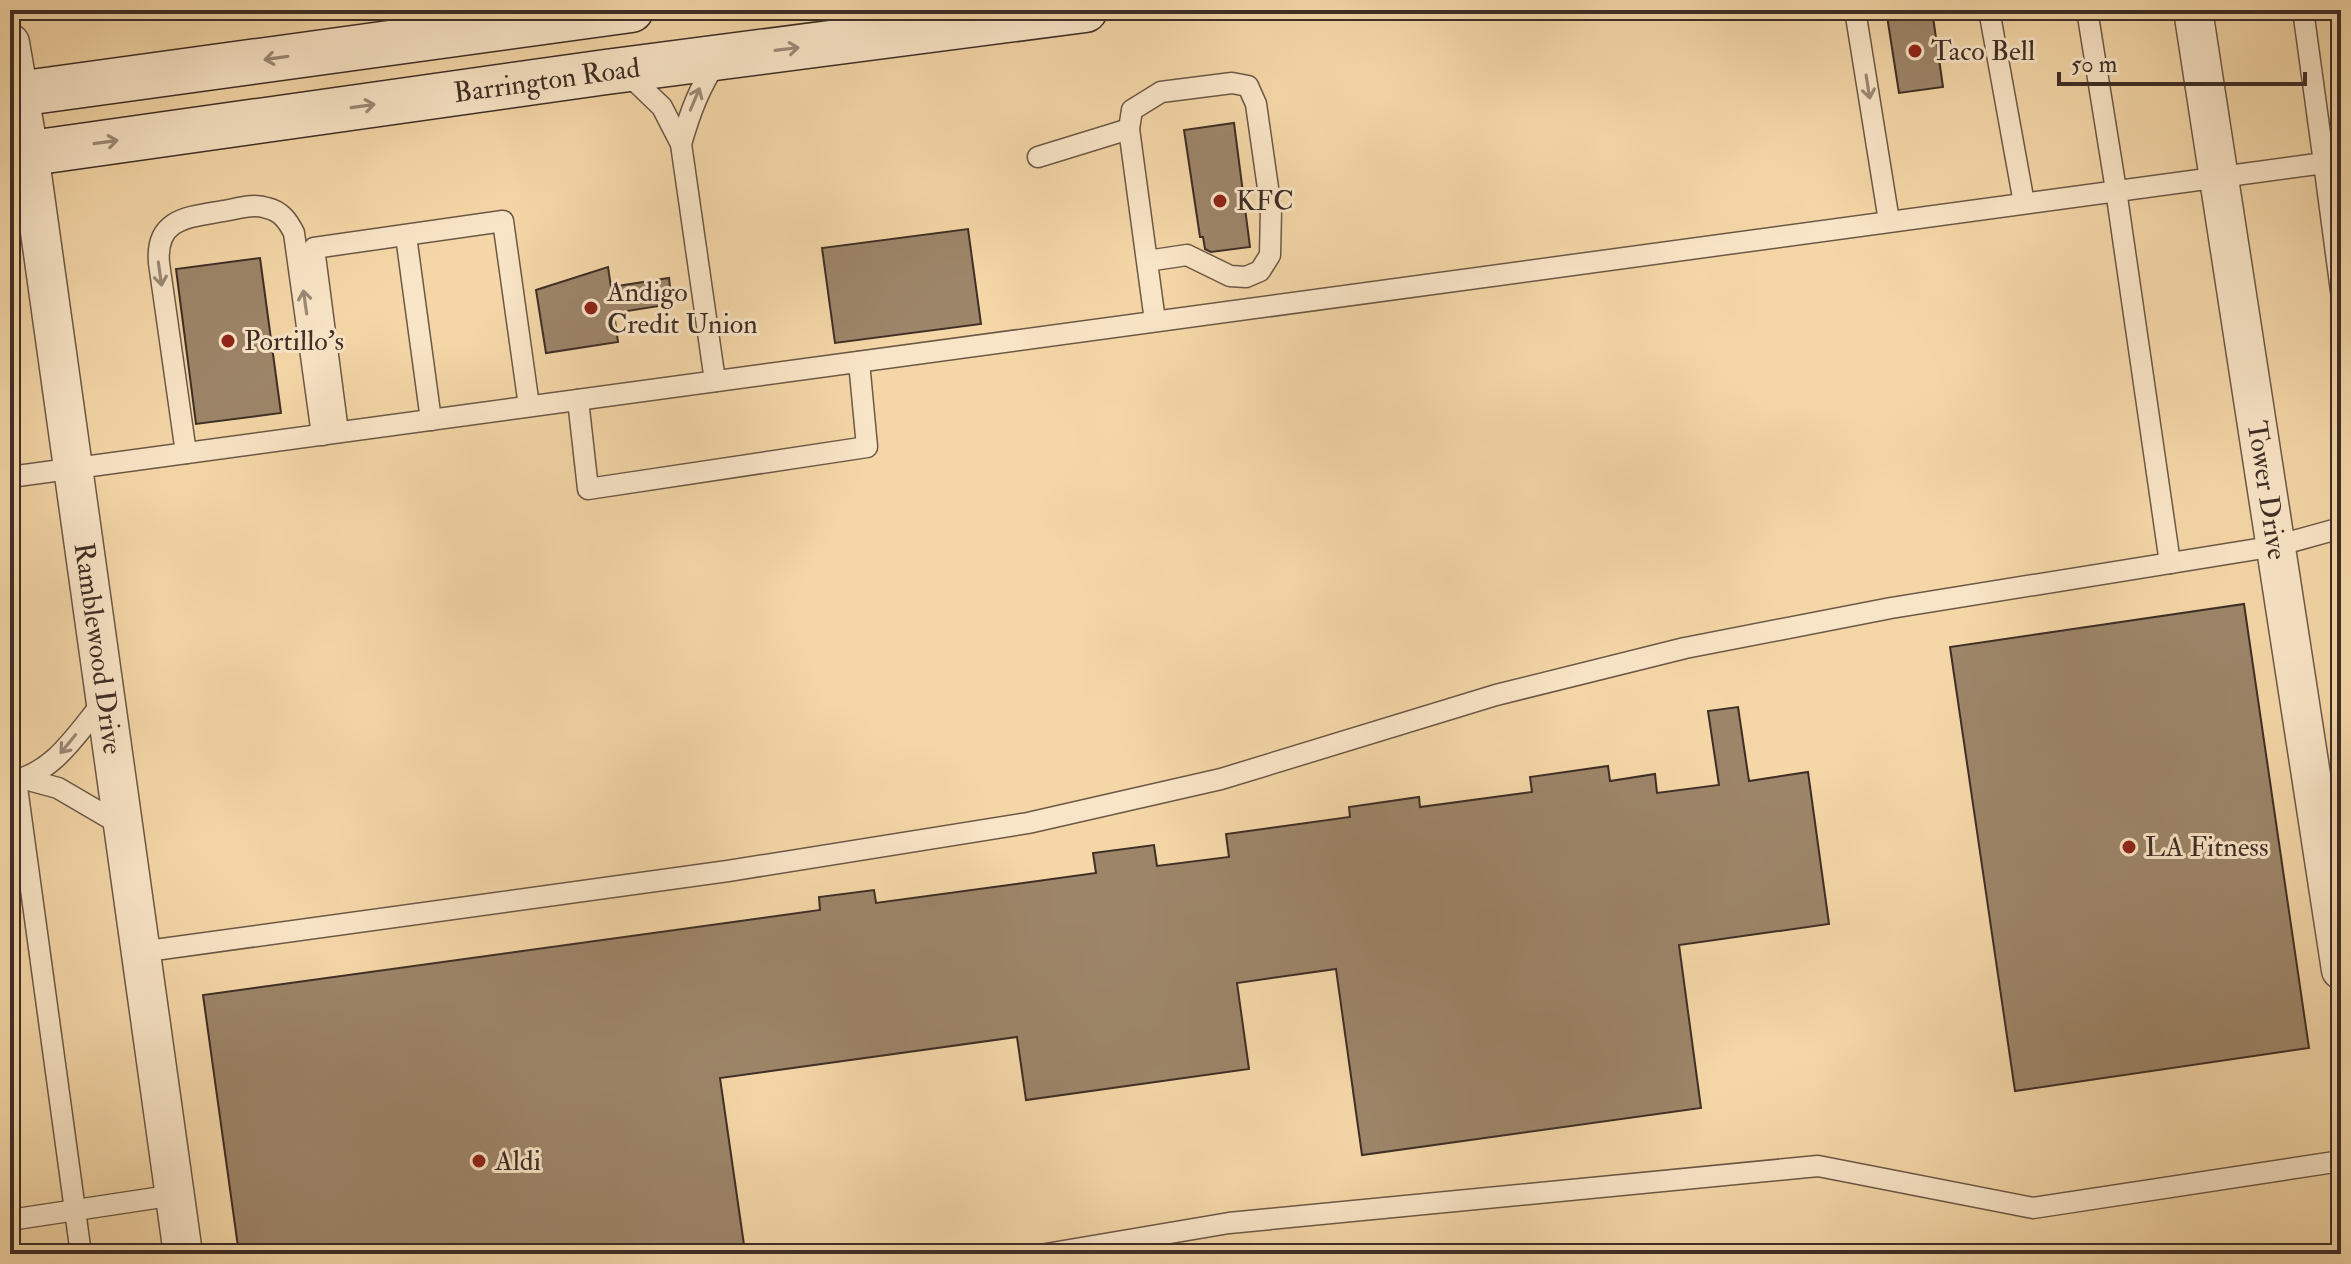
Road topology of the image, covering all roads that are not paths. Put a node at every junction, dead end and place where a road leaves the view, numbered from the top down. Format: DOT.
graph roads {
  1 [pos="631,10"];
  2 [pos="1085,10"];
  3 [pos="1855,10"];
  4 [pos="1989,10"];
  5 [pos="2087,10"];
  6 [pos="2193,10"];
  7 [pos="2303,10"];
  8 [pos="10,43"];
  9 [pos="719,57"];
  10 [pos="606,72"];
  11 [pos="15,94"];
  12 [pos="1129,129"];
  13 [pos="681,144"];
  14 [pos="19,154"];
  15 [pos="1038,157"];
  16 [pos="2332,162"];
  17 [pos="2220,176"];
  18 [pos="2116,190"];
  19 [pos="2024,203"];
  20 [pos="1889,221"];
  21 [pos="406,236"];
  22 [pos="1147,261"];
  23 [pos="2341,291"];
  24 [pos="1155,321"];
  25 [pos="859,362"];
  26 [pos="715,381"];
  27 [pos="578,400"];
  28 [pos="529,406"];
  29 [pos="431,420"];
  30 [pos="330,433"];
  31 [pos="186,453"];
  32 [pos="71,469"];
  33 [pos="10,477"];
  34 [pos="2341,528"];
  35 [pos="2276,546"];
  36 [pos="2170,563"];
  37 [pos="104,701"];
  38 [pos="17,780"];
  39 [pos="123,826"];
  40 [pos="2336,906"];
  41 [pos="140,952"];
  42 [pos="2341,970"];
  43 [pos="2341,1161"];
  44 [pos="175,1195"];
  45 [pos="75,1210"];
  46 [pos="10,1220"];
  47 [pos="81,1254"];
  48 [pos="183,1254"];
  49 [pos="1046,1254"];
  1 -- 11 [label="main road, Barrington Road, one-way"];
  9 -- 2 [label="main road, Barrington Road, one-way"];
  3 -- 20 [label="lane, one-way"];
  4 -- 19 [label="lane"];
  5 -- 18 [label="lane"];
  6 -- 17 [label="street, Tower Drive"];
  7 -- 16 [label="lane"];
  8 -- 11 [label="street, Ramblewood Drive"];
  9 -- 10 [label="main road, Barrington Road"];
  13 -- 9 [label="lane, one-way"];
  10 -- 13 [label="lane"];
  14 -- 10 [label="main road, Barrington Road, one-way"];
  11 -- 14 [label="street, Ramblewood Drive"];
  12 -- 15 [label="lane"];
  12 -- 22 [label="lane"];
  12 -- 22 [label="lane"];
  13 -- 26 [label="lane"];
  14 -- 32 [label="street, Ramblewood Drive"];
  16 -- 17 [label="lane"];
  16 -- 23 [label="lane"];
  17 -- 18 [label="lane"];
  17 -- 35 [label="street, Tower Drive"];
  18 -- 19 [label="lane"];
  18 -- 36 [label="lane"];
  19 -- 20 [label="lane"];
  20 -- 24 [label="lane"];
  21 -- 28 [label="lane"];
  21 -- 29 [label="lane"];
  21 -- 30 [label="lane"];
  22 -- 24 [label="lane"];
  24 -- 25 [label="lane"];
  25 -- 26 [label="lane"];
  25 -- 27 [label="lane"];
  26 -- 27 [label="lane"];
  27 -- 28 [label="lane"];
  28 -- 29 [label="lane"];
  29 -- 30 [label="lane"];
  30 -- 31 [label="lane"];
  30 -- 31 [label="lane, one-way"];
  31 -- 32 [label="lane"];
  32 -- 33 [label="lane"];
  32 -- 37 [label="street, Ramblewood Drive"];
  34 -- 35 [label="lane"];
  35 -- 36 [label="lane"];
  35 -- 40 [label="street, Tower Drive"];
  36 -- 41 [label="lane"];
  37 -- 38 [label="lane, one-way"];
  37 -- 39 [label="street, Ramblewood Drive"];
  38 -- 39 [label="lane"];
  38 -- 45 [label="lane"];
  39 -- 41 [label="street, Ramblewood Drive"];
  40 -- 42 [label="street, Tower Drive"];
  41 -- 44 [label="street, Ramblewood Drive"];
  43 -- 49 [label="lane"];
  44 -- 45 [label="lane"];
  44 -- 48 [label="street, Ramblewood Drive"];
  45 -- 46 [label="lane"];
  45 -- 47 [label="lane"];
}
